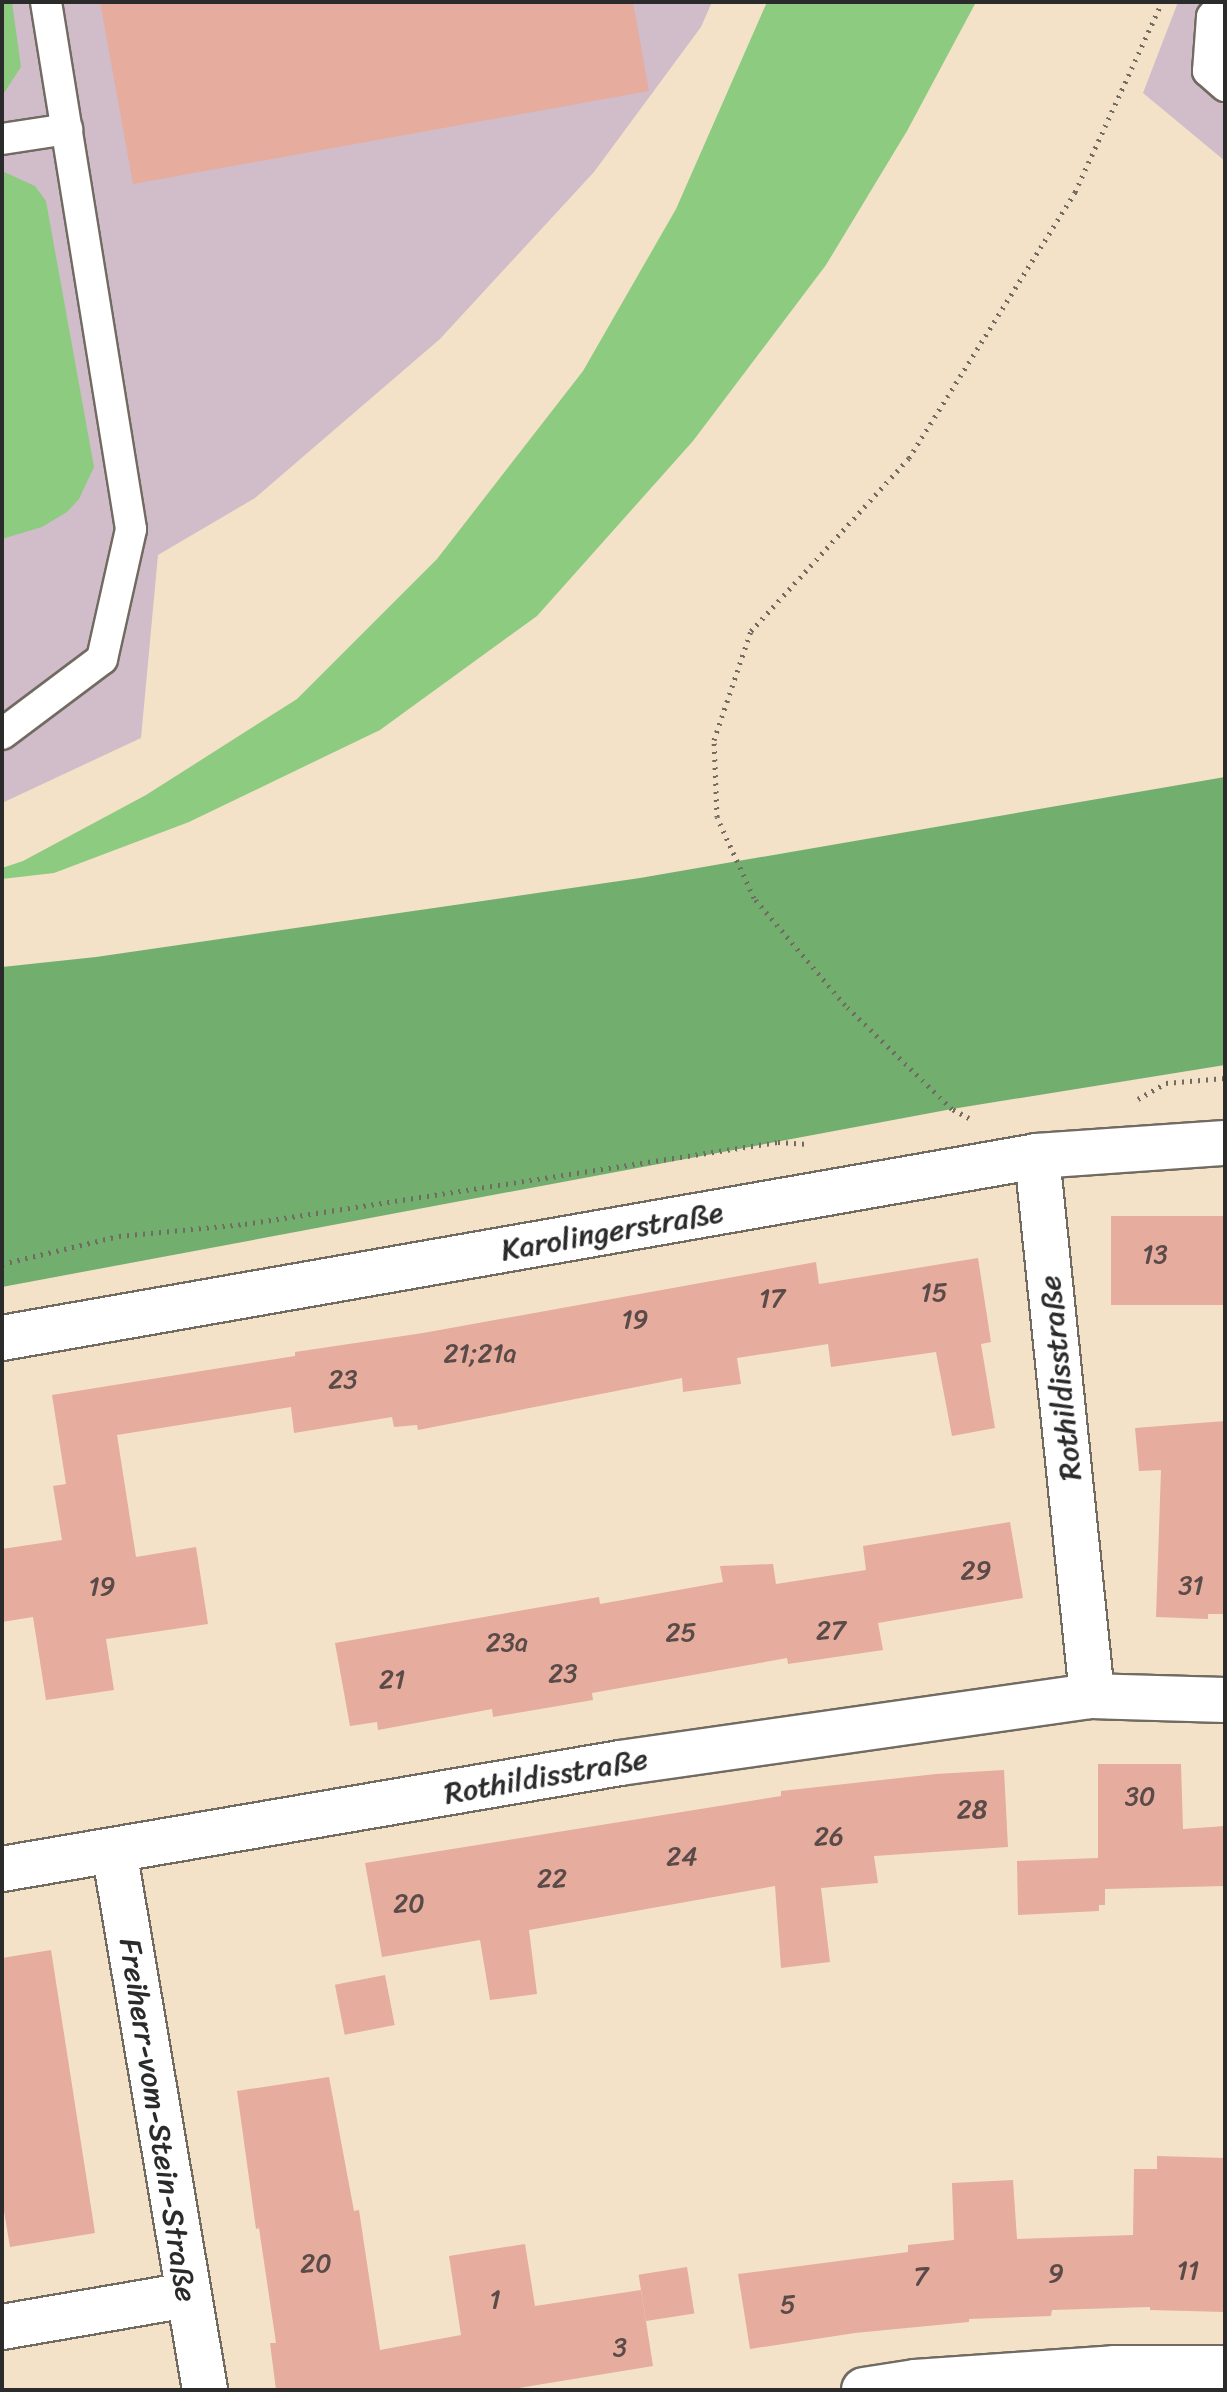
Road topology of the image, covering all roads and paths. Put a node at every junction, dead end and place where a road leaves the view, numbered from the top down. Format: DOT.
graph roads {
  1 [pos="46,2"];
  2 [pos="1162,2"];
  3 [pos="1224,2"];
  4 [pos="1225,86"];
  5 [pos="67,129"];
  6 [pos="2,139"];
  7 [pos="2,734"];
  8 [pos="1225,1078"];
  9 [pos="1128,1105"];
  10 [pos="1225,1143"];
  11 [pos="824,1144"];
  12 [pos="1037,1156"];
  13 [pos="2,1264"];
  14 [pos="2,1338"];
  15 [pos="1092,1696"];
  16 [pos="1225,1700"];
  17 [pos="114,1850"];
  18 [pos="2,1869"];
  19 [pos="187,2295"];
  20 [pos="2,2327"];
  21 [pos="1225,2368"];
  22 [pos="205,2390"];
  23 [pos="864,2390"];
  1 -- 5 [label="lane"];
  2 -- 12 [label="path"];
  3 -- 4 [label="lane"];
  5 -- 6 [label="lane"];
  5 -- 7 [label="lane"];
  8 -- 9 [label="path"];
  10 -- 12 [label="street, Karolingerstraße"];
  11 -- 13 [label="path"];
  12 -- 14 [label="street, Karolingerstraße"];
  12 -- 15 [label="street, Rothildisstraße"];
  15 -- 16 [label="street, Rothildisstraße"];
  15 -- 17 [label="street, Rothildisstraße"];
  17 -- 18 [label="street, Rothildisstraße"];
  17 -- 19 [label="street, Freiherr-vom-Stein-Straße"];
  19 -- 20 [label="street"];
  19 -- 22 [label="street, Freiherr-vom-Stein-Straße"];
  21 -- 23 [label="street"];
}
